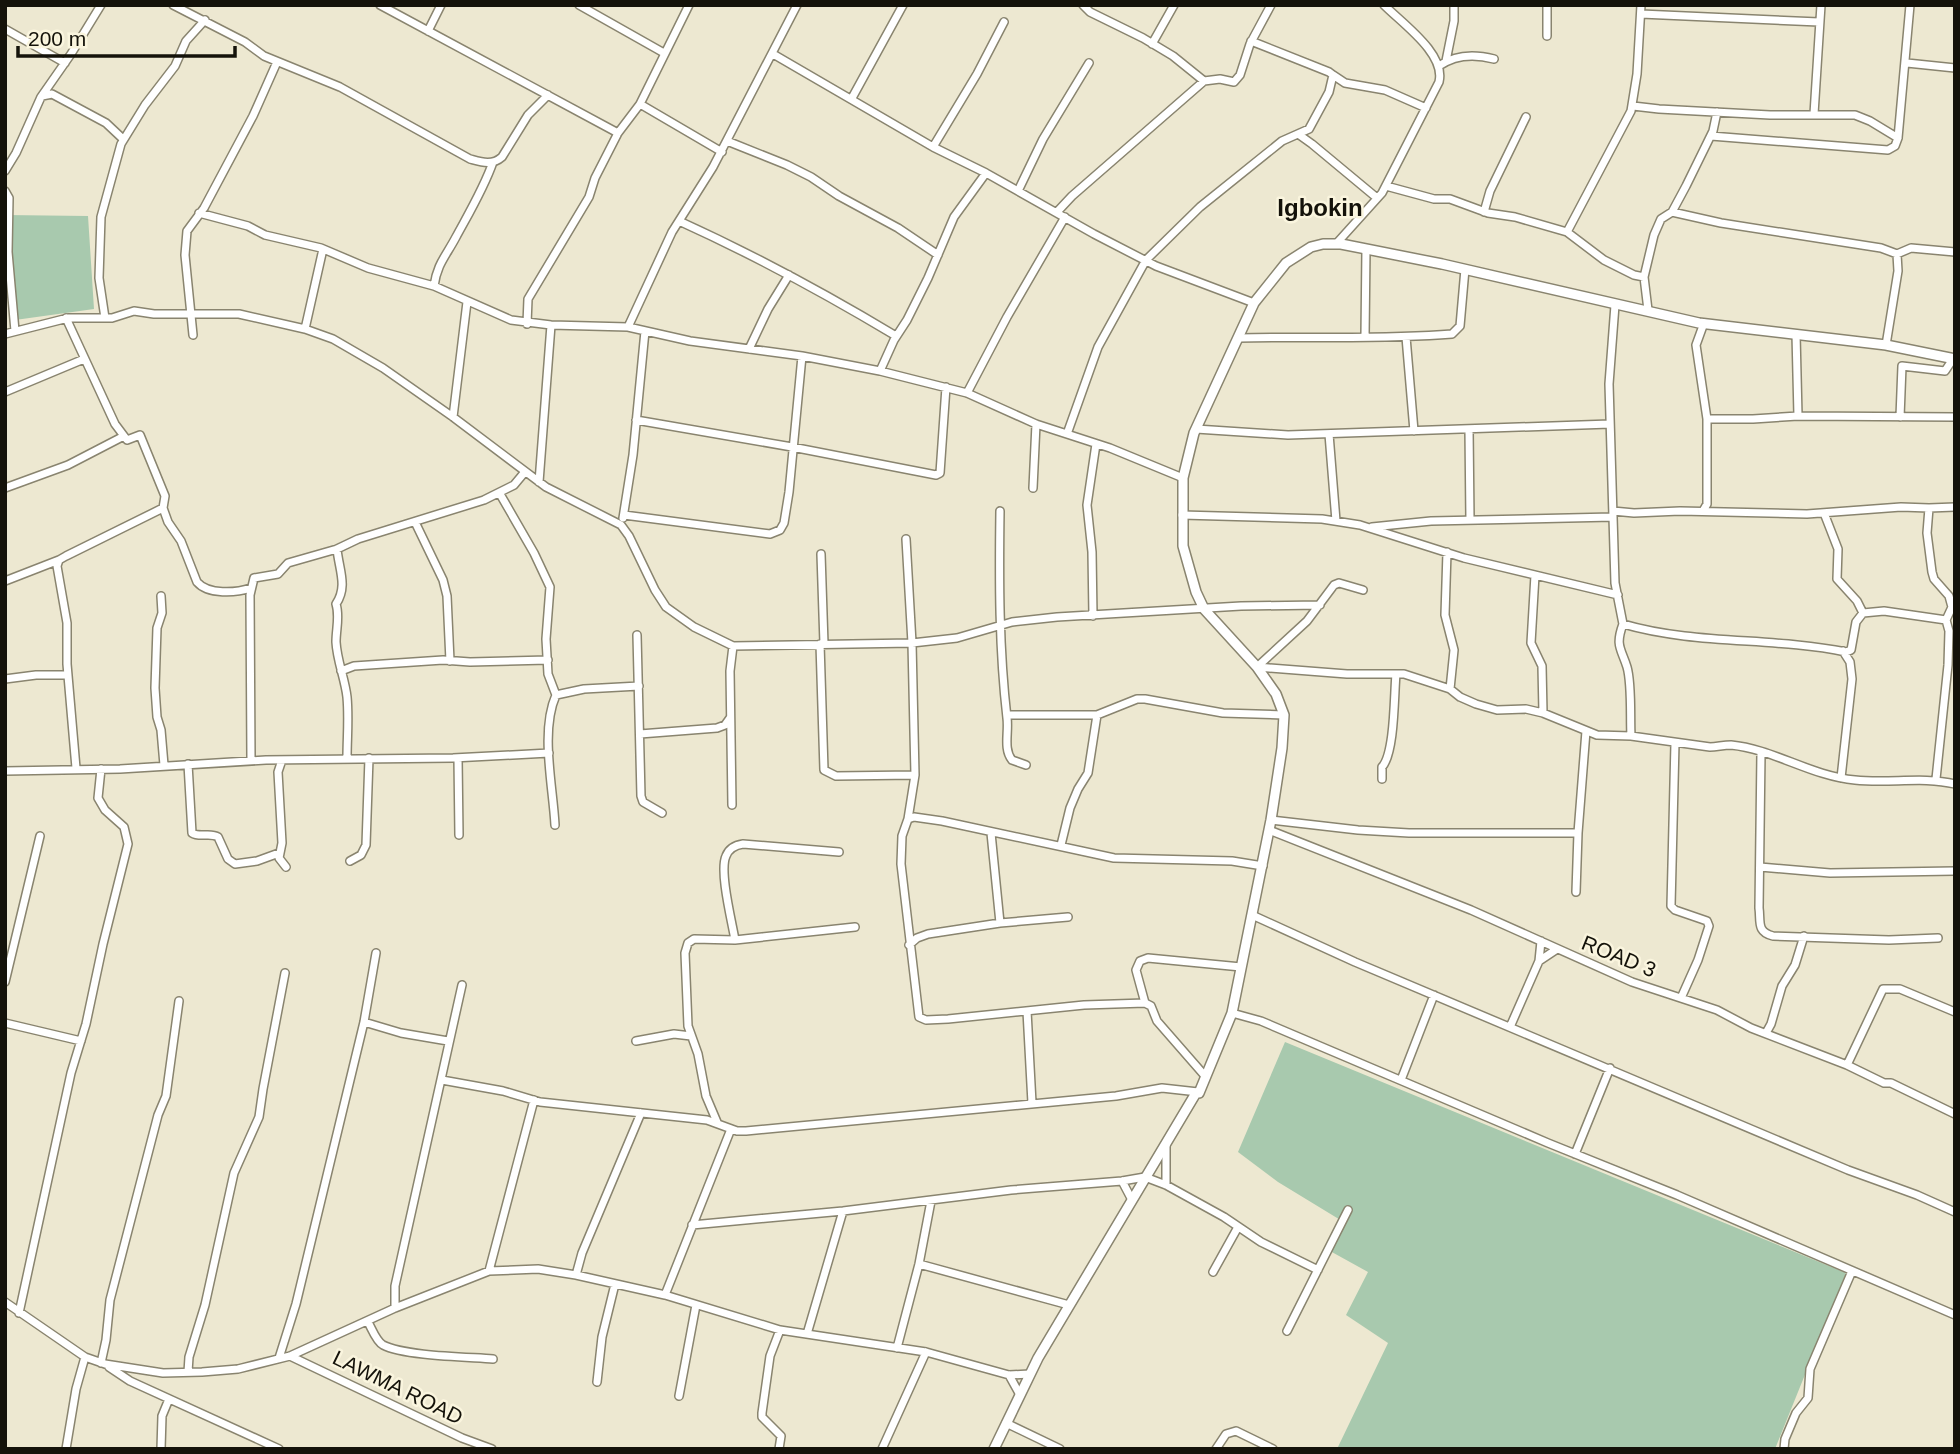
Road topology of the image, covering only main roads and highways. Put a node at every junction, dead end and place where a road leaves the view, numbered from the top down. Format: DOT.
graph roads {
  1 [pos="1954,359"];
  2 [pos="994,1449"];
  1 -- 2 [label="main road"];
}
